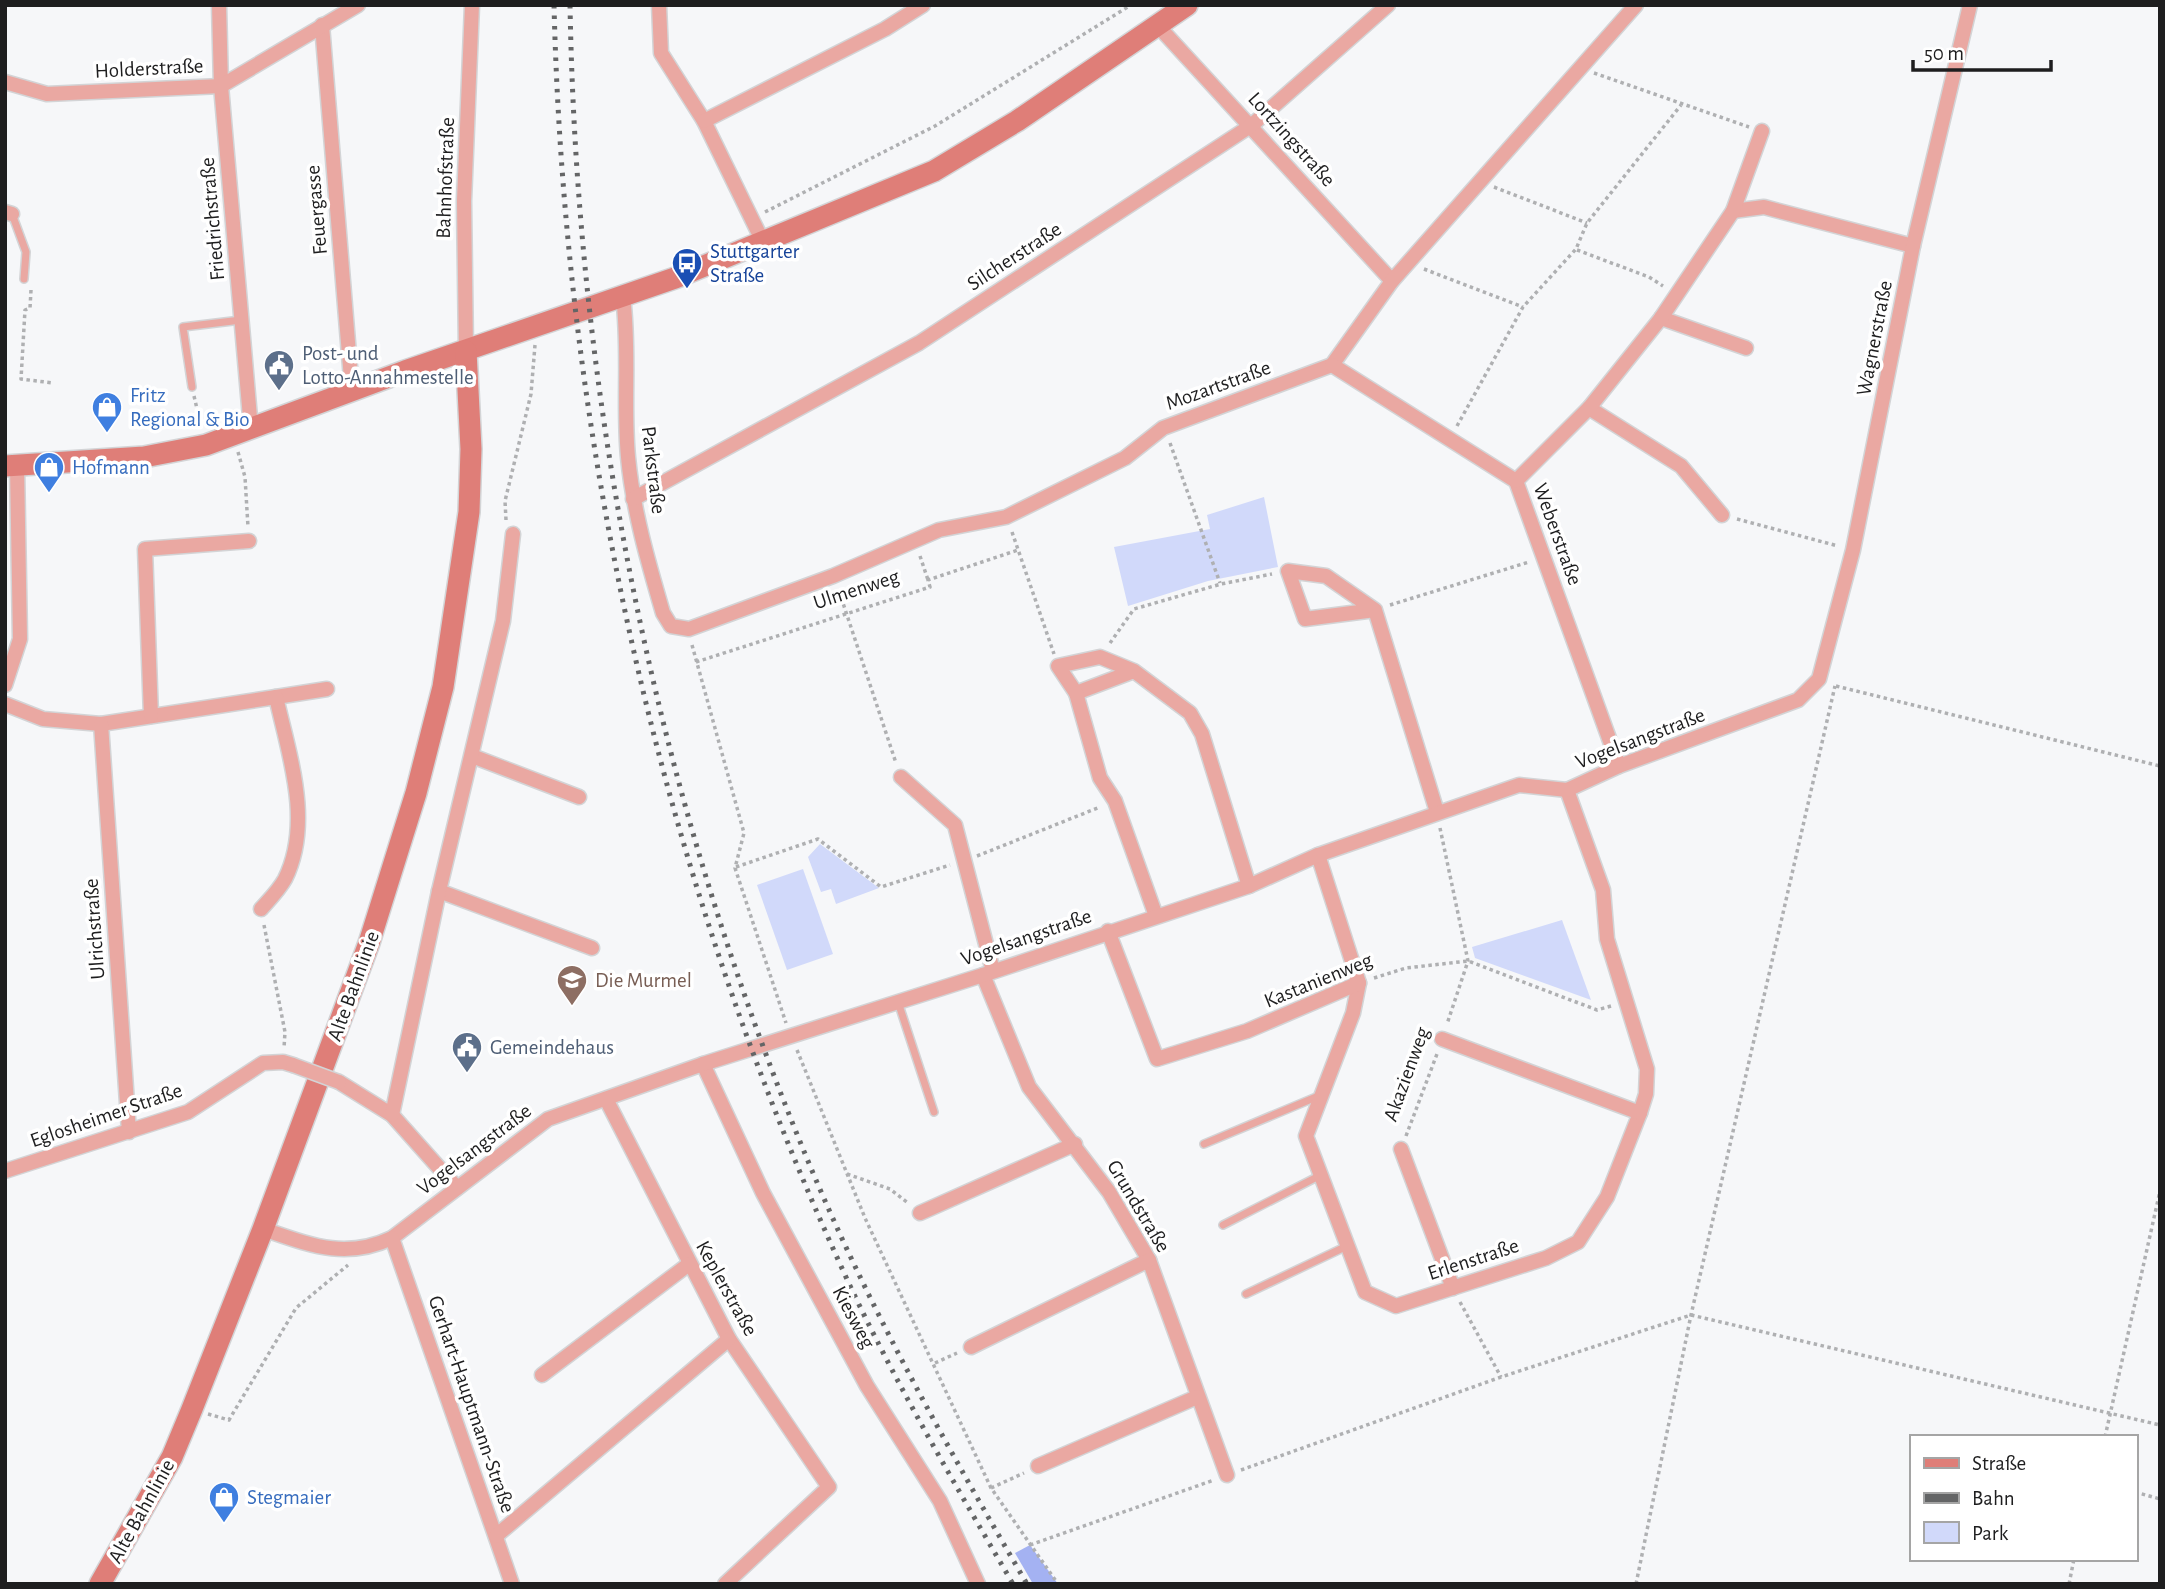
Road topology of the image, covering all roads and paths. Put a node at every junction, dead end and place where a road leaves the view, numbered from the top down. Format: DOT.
graph roads {
  1 [pos="219,5"];
  2 [pos="358,5"];
  3 [pos="472,5"];
  4 [pos="659,5"];
  5 [pos="923,5"];
  6 [pos="1131,5"];
  7 [pos="1187,5"];
  8 [pos="1388,5"];
  9 [pos="1636,5"];
  10 [pos="1970,5"];
  11 [pos="322,25"];
  12 [pos="1159,27"];
  13 [pos="1583,69"];
  14 [pos="5,82"];
  15 [pos="221,86"];
  16 [pos="1681,105"];
  17 [pos="704,121"];
  18 [pos="1252,125"];
  19 [pos="1762,131"];
  20 [pos="1481,182"];
  21 [pos="1733,211"];
  22 [pos="9,213"];
  23 [pos="751,219"];
  24 [pos="1587,223"];
  25 [pos="762,242"];
  26 [pos="1913,246"];
  27 [pos="1576,249"];
  28 [pos="1409,263"];
  29 [pos="28,280"];
  30 [pos="1392,281"];
  31 [pos="1677,294"];
  32 [pos="623,297"];
  33 [pos="1523,307"];
  34 [pos="1661,318"];
  35 [pos="242,320"];
  36 [pos="536,328"];
  37 [pos="1746,348"];
  38 [pos="466,351"];
  39 [pos="1332,365"];
  40 [pos="53,383"];
  41 [pos="192,387"];
  42 [pos="352,391"];
  43 [pos="1589,408"];
  44 [pos="1164,428"];
  45 [pos="242,433"];
  46 [pos="1450,439"];
  47 [pos="206,445"];
  48 [pos="11,466"];
  49 [pos="1516,481"];
  50 [pos="634,499"];
  51 [pos="1722,514"];
  52 [pos="1006,517"];
  53 [pos="513,534"];
  54 [pos="915,540"];
  55 [pos="249,541"];
  56 [pos="1018,550"];
  57 [pos="1853,550"];
  58 [pos="1545,557"];
  59 [pos="1288,571"];
  60 [pos="834,576"];
  61 [pos="928,580"];
  62 [pos="1221,584"];
  63 [pos="1375,610"];
  64 [pos="846,613"];
  65 [pos="688,629"];
  66 [pos="1100,657"];
  67 [pos="696,662"];
  68 [pos="1058,666"];
  69 [pos="1134,671"];
  70 [pos="1819,680"];
  71 [pos="5,685"];
  72 [pos="1835,686"];
  73 [pos="327,689"];
  74 [pos="1076,693"];
  75 [pos="276,697"];
  76 [pos="5,704"];
  77 [pos="152,716"];
  78 [pos="101,724"];
  79 [pos="472,756"];
  80 [pos="1619,766"];
  81 [pos="2160,766"];
  82 [pos="901,777"];
  83 [pos="1567,790"];
  84 [pos="579,797"];
  85 [pos="1115,801"];
  86 [pos="1437,812"];
  87 [pos="1318,855"];
  88 [pos="966,860"];
  89 [pos="735,868"];
  90 [pos="1249,886"];
  91 [pos="439,891"];
  92 [pos="261,909"];
  93 [pos="1156,916"];
  94 [pos="1108,931"];
  95 [pos="592,948"];
  96 [pos="1468,961"];
  97 [pos="988,973"];
  98 [pos="1359,983"];
  99 [pos="898,1002"];
  100 [pos="1626,1002"];
  101 [pos="791,1035"];
  102 [pos="1442,1039"];
  103 [pos="288,1063"];
  104 [pos="703,1064"];
  105 [pos="1321,1094"];
  106 [pos="606,1099"];
  107 [pos="934,1112"];
  108 [pos="1640,1113"];
  109 [pos="392,1115"];
  110 [pos="129,1132"];
  111 [pos="1076,1144"];
  112 [pos="1204,1144"];
  113 [pos="1401,1149"];
  114 [pos="5,1171"];
  115 [pos="847,1174"];
  116 [pos="1321,1175"];
  117 [pos="457,1188"];
  118 [pos="2160,1191"];
  119 [pos="920,1213"];
  120 [pos="1223,1225"];
  121 [pos="263,1229"];
  122 [pos="392,1238"];
  123 [pos="1347,1246"];
  124 [pos="369,1248"];
  125 [pos="1149,1261"];
  126 [pos="689,1264"];
  127 [pos="1452,1288"];
  128 [pos="1246,1294"];
  129 [pos="1691,1315"];
  130 [pos="729,1339"];
  131 [pos="971,1347"];
  132 [pos="935,1363"];
  133 [pos="542,1375"];
  134 [pos="1501,1377"];
  135 [pos="1197,1397"];
  136 [pos="192,1409"];
  137 [pos="2112,1415"];
  138 [pos="2160,1425"];
  139 [pos="2106,1435"];
  140 [pos="1038,1466"];
  141 [pos="1227,1475"];
  142 [pos="990,1488"];
  143 [pos="2137,1493"];
  144 [pos="2160,1499"];
  145 [pos="496,1536"];
  146 [pos="1030,1545"];
  147 [pos="2074,1561"];
  148 [pos="100,1584"];
  149 [pos="512,1584"];
  150 [pos="725,1584"];
  151 [pos="978,1584"];
  152 [pos="1058,1584"];
  153 [pos="1636,1584"];
  154 [pos="2069,1584"];
  1 -- 15 [label="street, Friedrichstraße"];
  2 -- 11 [label="street, Holderstraße"];
  3 -- 38 [label="street, Bahnhofstraße"];
  4 -- 17 [label="street"];
  5 -- 17 [label="street"];
  6 -- 23 [label="path"];
  7 -- 12 [label="street"];
  8 -- 18 [label="street, Silcherstraße"];
  9 -- 13 [label="street"];
  10 -- 26 [label="street, Wagnerstraße"];
  11 -- 15 [label="street, Holderstraße"];
  11 -- 42 [label="street, Feuergasse"];
  12 -- 18 [label="street, Lortzingstraße"];
  12 -- 25 [label="street"];
  13 -- 16 [label="path"];
  13 -- 20 [label="street"];
  14 -- 15 [label="street, Holderstraße"];
  15 -- 35 [label="street, Friedrichstraße"];
  16 -- 19 [label="path"];
  16 -- 24 [label="path"];
  17 -- 23 [label="street"];
  18 -- 30 [label="street, Lortzingstraße"];
  18 -- 50 [label="street, Silcherstraße"];
  19 -- 21 [label="street"];
  20 -- 24 [label="path"];
  20 -- 28 [label="street"];
  21 -- 26 [label="street"];
  21 -- 31 [label="street"];
  22 -- 29 [label="lane"];
  23 -- 25 [label="street"];
  24 -- 27 [label="path"];
  25 -- 32 [label="street"];
  26 -- 57 [label="street, Wagnerstraße"];
  27 -- 31 [label="path"];
  27 -- 33 [label="path"];
  28 -- 30 [label="street"];
  28 -- 33 [label="path"];
  29 -- 40 [label="path"];
  30 -- 39 [label="street"];
  31 -- 34 [label="street"];
  32 -- 36 [label="street"];
  32 -- 50 [label="street, Parkstraße"];
  33 -- 46 [label="path"];
  34 -- 37 [label="street"];
  34 -- 43 [label="street"];
  35 -- 41 [label="lane"];
  35 -- 45 [label="street, Friedrichstraße"];
  36 -- 38 [label="street"];
  36 -- 53 [label="path"];
  38 -- 42 [label="street"];
  38 -- 121 [label="street, Alte Bahnlinie"];
  39 -- 44 [label="street, Mozartstraße"];
  39 -- 46 [label="street, Weberstraße"];
  41 -- 47 [label="path"];
  42 -- 45 [label="street"];
  43 -- 49 [label="street"];
  43 -- 51 [label="street"];
  44 -- 52 [label="street, Mozartstraße"];
  44 -- 62 [label="path"];
  45 -- 47 [label="street"];
  45 -- 55 [label="path"];
  46 -- 49 [label="street, Weberstraße"];
  47 -- 48 [label="street"];
  48 -- 71 [label="street"];
  49 -- 58 [label="street, Weberstraße"];
  50 -- 65 [label="street, Parkstraße"];
  51 -- 57 [label="path"];
  52 -- 54 [label="street, Mozartstraße"];
  52 -- 56 [label="path"];
  53 -- 79 [label="street"];
  54 -- 60 [label="street, Mozartstraße"];
  54 -- 61 [label="path"];
  55 -- 77 [label="street"];
  56 -- 61 [label="path, Ulmenweg"];
  56 -- 68 [label="path"];
  57 -- 70 [label="street, Wagnerstraße"];
  58 -- 63 [label="path"];
  58 -- 80 [label="street, Weberstraße"];
  59 -- 62 [label="path"];
  59 -- 63 [label="street"];
  59 -- 63 [label="street"];
  60 -- 64 [label="path"];
  60 -- 65 [label="street, Mozartstraße"];
  61 -- 64 [label="path, Ulmenweg"];
  62 -- 66 [label="path"];
  63 -- 86 [label="street"];
  64 -- 67 [label="path, Ulmenweg"];
  64 -- 82 [label="path"];
  65 -- 67 [label="path"];
  66 -- 68 [label="street"];
  66 -- 69 [label="street"];
  67 -- 89 [label="path"];
  68 -- 74 [label="street"];
  69 -- 74 [label="street"];
  69 -- 90 [label="street"];
  70 -- 72 [label="path"];
  70 -- 80 [label="street, Vogelsangstraße"];
  72 -- 81 [label="path"];
  72 -- 129 [label="path"];
  73 -- 75 [label="street"];
  74 -- 85 [label="street"];
  75 -- 77 [label="street"];
  75 -- 92 [label="street"];
  76 -- 78 [label="street"];
  77 -- 78 [label="street"];
  78 -- 110 [label="street, Ulrichstraße"];
  79 -- 84 [label="street"];
  79 -- 91 [label="street"];
  80 -- 83 [label="street, Vogelsangstraße"];
  82 -- 88 [label="street"];
  83 -- 86 [label="street, Vogelsangstraße"];
  83 -- 100 [label="street, Erlenstraße"];
  85 -- 88 [label="path"];
  85 -- 93 [label="street"];
  86 -- 87 [label="street, Vogelsangstraße"];
  86 -- 96 [label="path"];
  87 -- 90 [label="street, Vogelsangstraße"];
  87 -- 98 [label="street"];
  88 -- 89 [label="path"];
  88 -- 97 [label="street"];
  89 -- 101 [label="path"];
  90 -- 93 [label="street, Vogelsangstraße"];
  91 -- 95 [label="street"];
  91 -- 109 [label="street"];
  92 -- 103 [label="path"];
  93 -- 94 [label="street, Vogelsangstraße"];
  94 -- 97 [label="street, Vogelsangstraße"];
  94 -- 98 [label="street, Kastanienweg"];
  96 -- 98 [label="path, Kastanienweg"];
  96 -- 100 [label="path, Kastanienweg"];
  96 -- 102 [label="path, Akazienweg"];
  97 -- 99 [label="street, Vogelsangstraße"];
  97 -- 111 [label="street, Grundstraße"];
  98 -- 105 [label="street, Erlenstraße"];
  99 -- 101 [label="street, Vogelsangstraße"];
  99 -- 107 [label="lane"];
  100 -- 108 [label="street, Erlenstraße"];
  101 -- 104 [label="street, Vogelsangstraße"];
  101 -- 115 [label="path"];
  102 -- 108 [label="street"];
  102 -- 113 [label="path, Akazienweg"];
  103 -- 109 [label="street, bridge"];
  103 -- 110 [label="street, Eglosheimer Straße"];
  104 -- 106 [label="street, Vogelsangstraße"];
  104 -- 151 [label="street, Kiesweg"];
  105 -- 112 [label="lane"];
  105 -- 116 [label="street, Erlenstraße"];
  106 -- 117 [label="street, Vogelsangstraße"];
  106 -- 126 [label="street, Keplerstraße"];
  108 -- 127 [label="street, Erlenstraße"];
  109 -- 117 [label="street"];
  110 -- 114 [label="street, Eglosheimer Straße"];
  111 -- 119 [label="street"];
  111 -- 125 [label="street, Grundstraße"];
  113 -- 127 [label="street, Akazienweg"];
  115 -- 119 [label="path"];
  115 -- 132 [label="path"];
  116 -- 120 [label="lane"];
  116 -- 123 [label="street, Erlenstraße"];
  117 -- 122 [label="street, Vogelsangstraße"];
  118 -- 137 [label="path"];
  121 -- 124 [label="street, Vogelsangstraße"];
  121 -- 136 [label="street, Alte Bahnlinie"];
  122 -- 124 [label="street, Vogelsangstraße"];
  122 -- 145 [label="street, Gerhart-Hauptmann-Straße"];
  123 -- 127 [label="street, Erlenstraße"];
  123 -- 128 [label="lane"];
  124 -- 136 [label="path"];
  125 -- 131 [label="street"];
  125 -- 135 [label="street, Grundstraße"];
  126 -- 130 [label="street, Keplerstraße"];
  126 -- 133 [label="street"];
  127 -- 134 [label="path"];
  129 -- 134 [label="path"];
  129 -- 137 [label="path"];
  129 -- 153 [label="path"];
  130 -- 145 [label="street"];
  130 -- 150 [label="street, Keplerstraße"];
  131 -- 132 [label="path"];
  132 -- 142 [label="path"];
  134 -- 141 [label="path"];
  135 -- 140 [label="street"];
  135 -- 141 [label="street, Grundstraße"];
  136 -- 148 [label="street, Alte Bahnlinie"];
  137 -- 138 [label="path"];
  137 -- 139 [label="path"];
  140 -- 142 [label="path"];
  141 -- 146 [label="path"];
  142 -- 146 [label="path"];
  143 -- 144 [label="path"];
  145 -- 149 [label="street, Gerhart-Hauptmann-Straße"];
  146 -- 152 [label="path"];
  147 -- 154 [label="path"];
}
